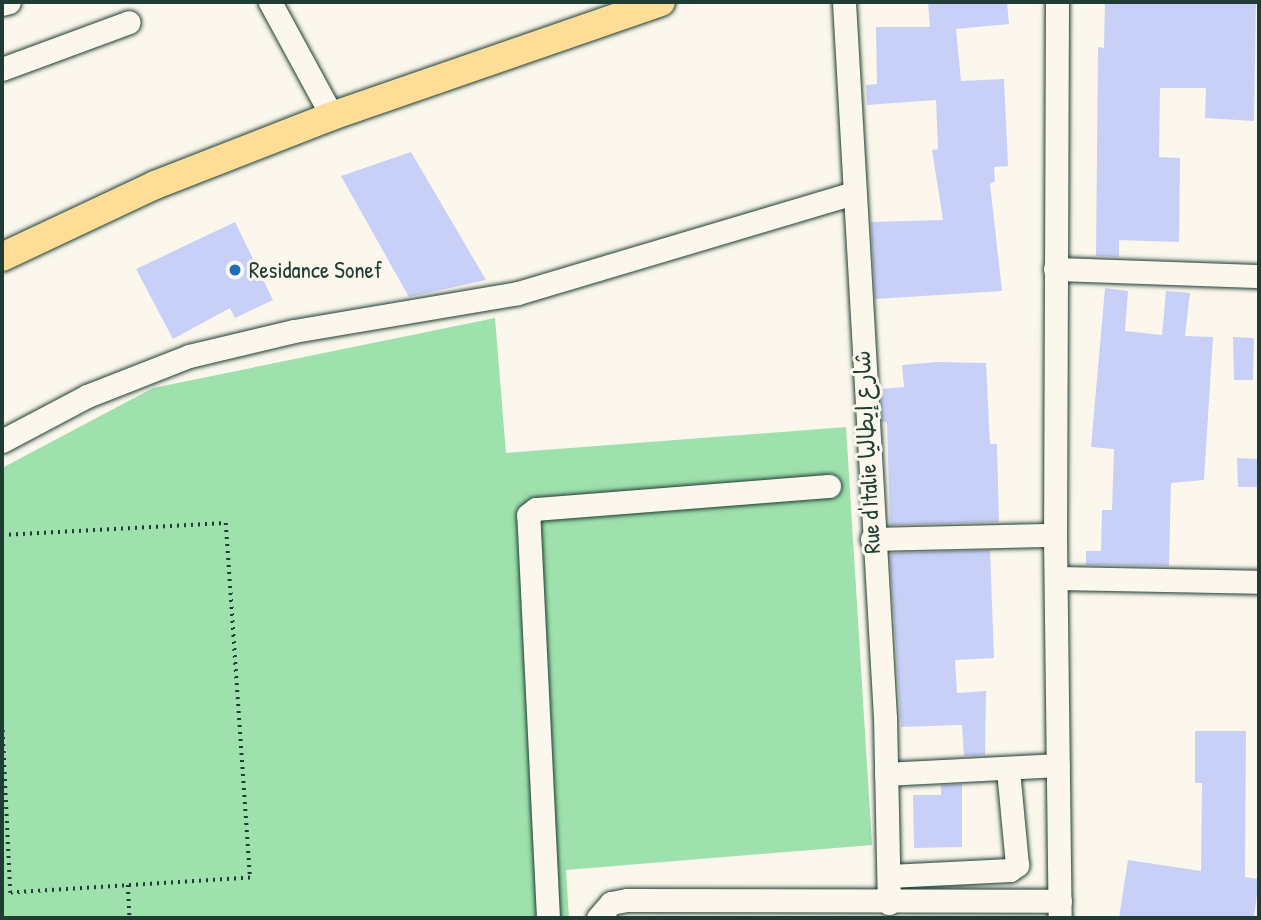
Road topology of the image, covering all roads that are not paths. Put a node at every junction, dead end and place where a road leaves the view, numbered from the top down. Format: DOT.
graph roads {
  1 [pos="9,2"];
  2 [pos="270,2"];
  3 [pos="661,2"];
  4 [pos="844,2"];
  5 [pos="1057,2"];
  6 [pos="2,4"];
  7 [pos="128,22"];
  8 [pos="2,69"];
  9 [pos="332,116"];
  10 [pos="854,193"];
  11 [pos="2,257"];
  12 [pos="1055,270"];
  13 [pos="1259,276"];
  14 [pos="2,441"];
  15 [pos="829,486"];
  16 [pos="1055,535"];
  17 [pos="872,539"];
  18 [pos="1056,578"];
  19 [pos="1259,582"];
  20 [pos="1058,765"];
  21 [pos="1008,769"];
  22 [pos="886,774"];
  23 [pos="888,876"];
  24 [pos="889,903"];
  25 [pos="1060,910"];
  26 [pos="548,918"];
  27 [pos="598,918"];
  1 -- 6 [label="street"];
  2 -- 9 [label="street"];
  3 -- 9 [label="main road"];
  4 -- 10 [label="street, Rue d'Italie شارع إيطاليا"];
  5 -- 12 [label="street"];
  7 -- 8 [label="street"];
  9 -- 11 [label="main road"];
  10 -- 14 [label="street"];
  10 -- 17 [label="street, Rue d'Italie شارع إيطاليا"];
  12 -- 13 [label="street"];
  12 -- 16 [label="street"];
  15 -- 26 [label="street"];
  16 -- 17 [label="street"];
  16 -- 18 [label="street"];
  17 -- 22 [label="street, Rue d'Italie شارع إيطاليا"];
  18 -- 19 [label="street"];
  18 -- 20 [label="street"];
  20 -- 21 [label="street"];
  20 -- 25 [label="street"];
  21 -- 22 [label="street"];
  21 -- 23 [label="street"];
  22 -- 23 [label="street, Rue d'Italie شارع إيطاليا"];
  23 -- 24 [label="street, Rue d'Italie شارع إيطاليا"];
  24 -- 25 [label="street"];
  24 -- 27 [label="street"];
}
